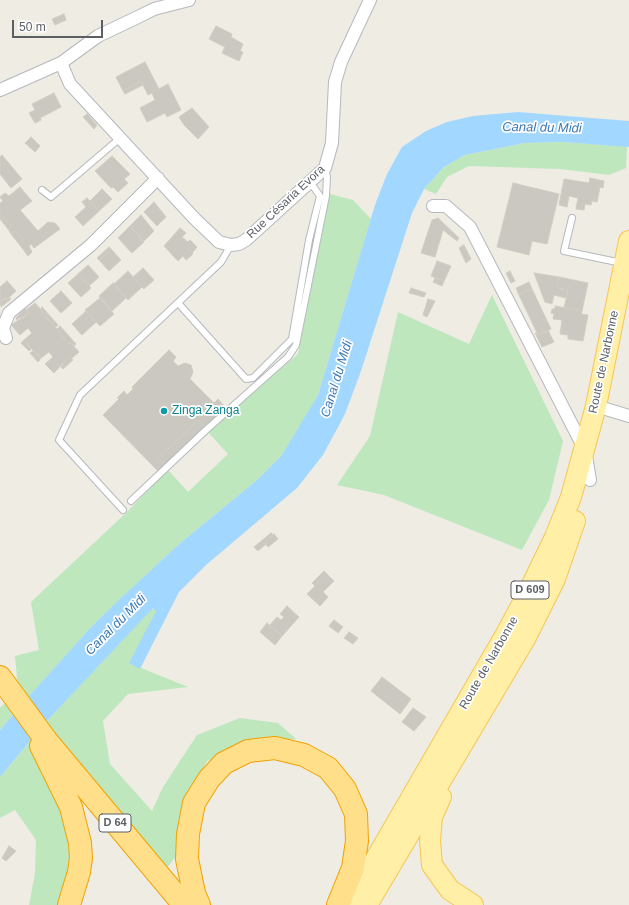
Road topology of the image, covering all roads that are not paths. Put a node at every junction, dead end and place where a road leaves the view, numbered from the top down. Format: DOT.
graph roads {
  1 [pos="189,0"];
  2 [pos="370,0"];
  3 [pos="61,63"];
  4 [pos="0,90"];
  5 [pos="119,139"];
  6 [pos="325,168"];
  7 [pos="158,178"];
  8 [pos="310,182"];
  9 [pos="42,190"];
  10 [pos="433,206"];
  11 [pos="572,218"];
  12 [pos="629,241"];
  13 [pos="231,245"];
  14 [pos="627,264"];
  15 [pos="179,304"];
  16 [pos="629,306"];
  17 [pos="6,338"];
  18 [pos="602,408"];
  19 [pos="629,416"];
  20 [pos="585,450"];
  21 [pos="590,480"];
  22 [pos="131,501"];
  23 [pos="123,510"];
  24 [pos="2,687"];
  25 [pos="493,692"];
  26 [pos="43,743"];
  27 [pos="69,905"];
  28 [pos="174,905"];
  29 [pos="184,905"];
  30 [pos="199,905"];
  31 [pos="338,905"];
  32 [pos="349,905"];
  33 [pos="367,905"];
  34 [pos="473,905"];
  1 -- 3 [label="street"];
  2 -- 6 [label="street, Rue Césaria Evora"];
  3 -- 4 [label="street"];
  3 -- 5 [label="street"];
  5 -- 7 [label="street"];
  5 -- 9 [label="lane"];
  6 -- 8 [label="street, Rue Césaria Evora"];
  6 -- 22 [label="lane"];
  7 -- 13 [label="street"];
  7 -- 17 [label="street"];
  8 -- 13 [label="street, Rue Césaria Evora"];
  8 -- 15 [label="lane"];
  10 -- 20 [label="street"];
  11 -- 14 [label="lane"];
  12 -- 14 [label="main road, Route de Narbonne / D 609"];
  13 -- 15 [label="lane"];
  14 -- 18 [label="main road, Route de Narbonne / D 609"];
  15 -- 23 [label="lane"];
  16 -- 18 [label="main road, Route de Narbonne / D 609"];
  18 -- 19 [label="street"];
  18 -- 20 [label="main road, Route de Narbonne / D 609"];
  18 -- 21 [label="main road, Route de Narbonne / D 609"];
  20 -- 21 [label="street"];
  20 -- 32 [label="main road, Route de Narbonne / D 609"];
  21 -- 25 [label="main road, Route de Narbonne / D 609"];
  24 -- 26 [label="highway, D 64"];
  25 -- 33 [label="main road, Route de Narbonne / D 609"];
  25 -- 34 [label="main road"];
  26 -- 27 [label="highway"];
  26 -- 28 [label="highway, D 64"];
  26 -- 29 [label="highway, D 64"];
  30 -- 31 [label="highway"];
}
